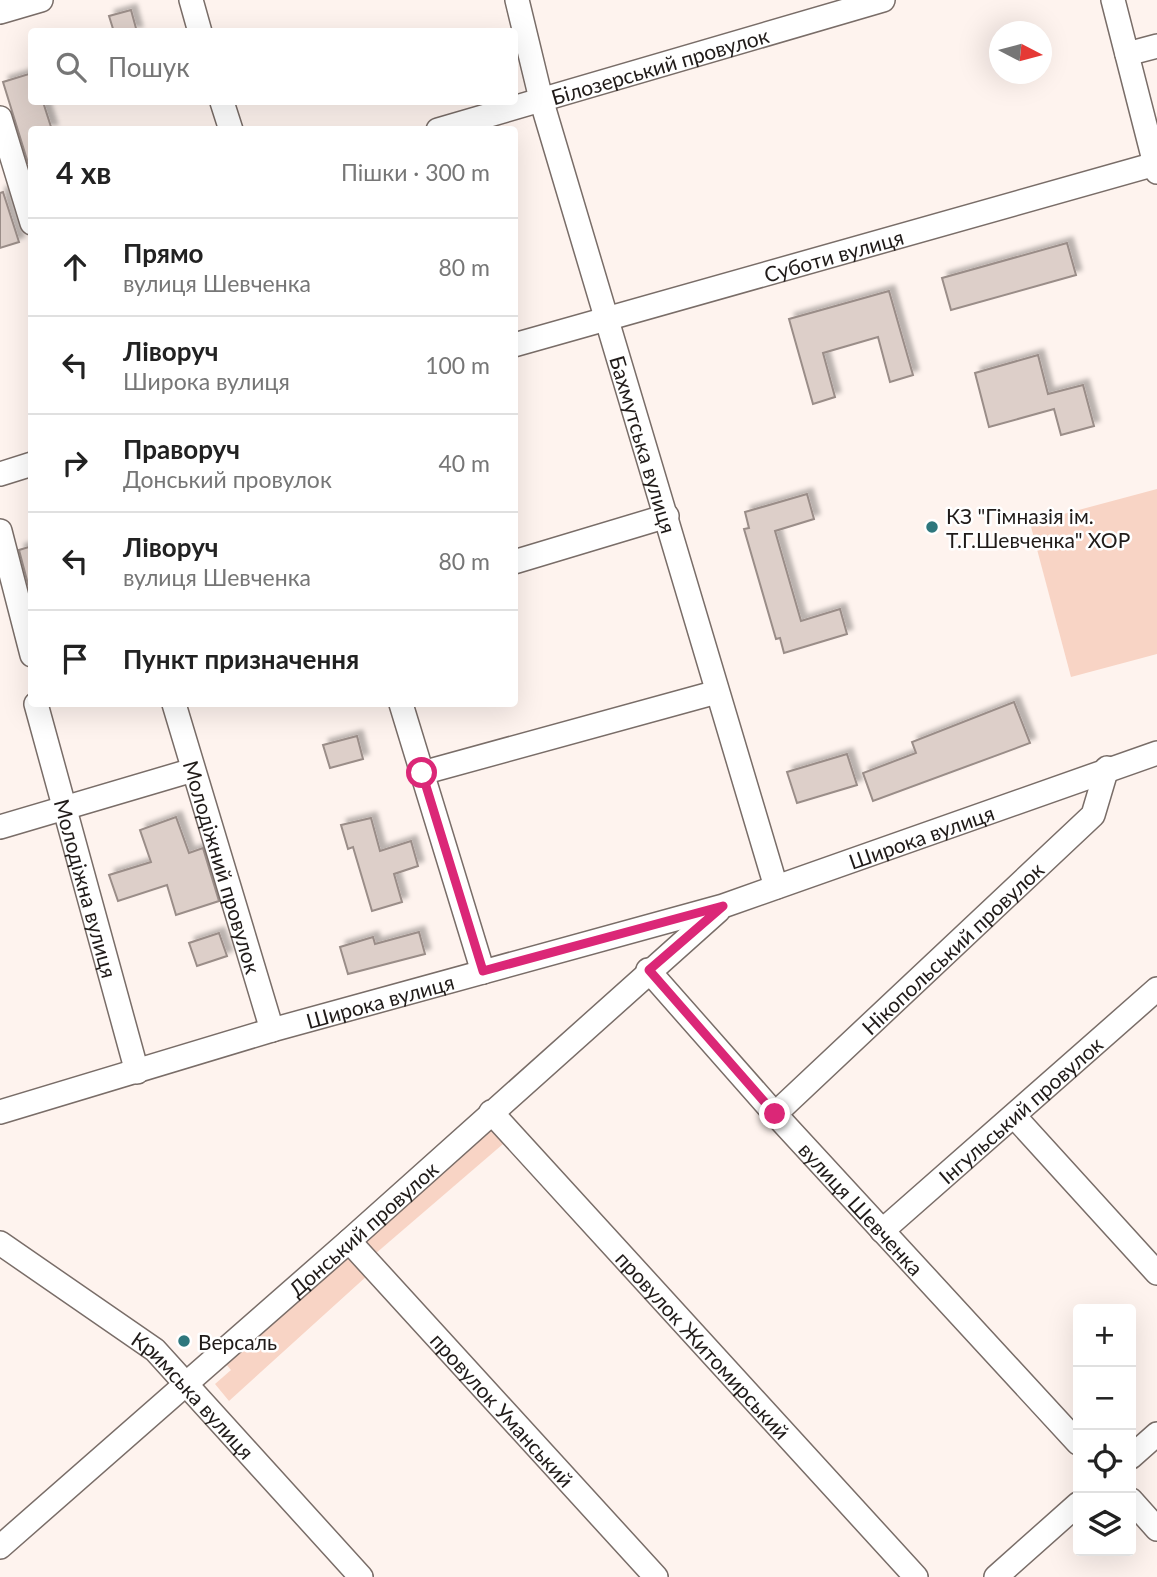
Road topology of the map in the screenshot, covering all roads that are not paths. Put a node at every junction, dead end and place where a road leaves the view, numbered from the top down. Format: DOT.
graph roads {
  1 [pos="191,0"];
  2 [pos="517,0"];
  3 [pos="883,0"];
  4 [pos="1113,0"];
  5 [pos="200,28"];
  6 [pos="1157,46"];
  7 [pos="1127,54"];
  8 [pos="541,99"];
  9 [pos="223,105"];
  10 [pos="0,118"];
  11 [pos="230,126"];
  12 [pos="451,126"];
  13 [pos="1153,136"];
  14 [pos="1156,168"];
  15 [pos="28,210"];
  16 [pos="606,319"];
  17 [pos="518,344"];
  18 [pos="28,465"];
  19 [pos="0,474"];
  20 [pos="667,516"];
  21 [pos="0,531"];
  22 [pos="518,561"];
  23 [pos="28,640"];
  24 [pos="717,692"];
  25 [pos="37,707"];
  26 [pos="175,707"];
  27 [pos="402,707"];
  28 [pos="1157,753"];
  29 [pos="1107,768"];
  30 [pos="193,770"];
  31 [pos="422,773"];
  32 [pos="63,809"];
  33 [pos="0,827"];
  34 [pos="776,887"];
  35 [pos="723,906"];
  36 [pos="649,970"];
  37 [pos="483,971"];
  38 [pos="1157,989"];
  39 [pos="272,1030"];
  40 [pos="137,1072"];
  41 [pos="0,1112"];
  42 [pos="491,1112"];
  43 [pos="775,1114"];
  44 [pos="1015,1117"];
  45 [pos="881,1231"];
  46 [pos="349,1241"];
  47 [pos="0,1243"];
  48 [pos="1157,1273"];
  49 [pos="184,1383"];
  50 [pos="1157,1434"];
  51 [pos="1073,1438"];
  52 [pos="1136,1453"];
  53 [pos="1136,1506"];
  54 [pos="1073,1508"];
  55 [pos="1157,1529"];
  56 [pos="0,1547"];
  57 [pos="361,1577"];
  58 [pos="656,1577"];
  59 [pos="916,1577"];
  60 [pos="996,1577"];
  1 -- 5 [label="street"];
  2 -- 8 [label="street, Бахмутська вулиця"];
  3 -- 8 [label="street, Білозерський провулок"];
  4 -- 7 [label="street"];
  6 -- 7 [label="street"];
  7 -- 13 [label="street"];
  8 -- 12 [label="street, Білозерський провулок"];
  8 -- 16 [label="street, Бахмутська вулиця"];
  9 -- 11 [label="street"];
  10 -- 15 [label="street"];
  13 -- 14 [label="street"];
  14 -- 16 [label="street, Суботи вулиця"];
  16 -- 17 [label="street, Суботи вулиця"];
  16 -- 20 [label="street, Бахмутська вулиця"];
  18 -- 19 [label="street"];
  20 -- 22 [label="street"];
  20 -- 24 [label="street, Бахмутська вулиця"];
  21 -- 23 [label="street"];
  24 -- 31 [label="street"];
  24 -- 34 [label="street, Бахмутська вулиця"];
  25 -- 32 [label="street, Молодіжна вулиця"];
  26 -- 30 [label="street, Молодіжний провулок"];
  27 -- 31 [label="street"];
  28 -- 29 [label="street, Широка вулиця"];
  29 -- 34 [label="street, Широка вулиця"];
  29 -- 43 [label="street, Нікопольський провулок"];
  30 -- 32 [label="street"];
  30 -- 39 [label="street, Молодіжний провулок"];
  31 -- 37 [label="street"];
  32 -- 33 [label="street"];
  32 -- 40 [label="street, Молодіжна вулиця"];
  34 -- 35 [label="street, Широка вулиця"];
  35 -- 36 [label="street, Донський провулок"];
  35 -- 37 [label="street, Широка вулиця"];
  36 -- 42 [label="street, Донський провулок"];
  36 -- 43 [label="street, вулиця Шевченка"];
  37 -- 39 [label="street, Широка вулиця"];
  38 -- 44 [label="street, Інгульський провулок"];
  39 -- 40 [label="street, Широка вулиця"];
  40 -- 41 [label="street, Широка вулиця"];
  42 -- 46 [label="street, Донський провулок"];
  42 -- 59 [label="street, провулок Житомирський"];
  43 -- 45 [label="street, вулиця Шевченка"];
  44 -- 45 [label="street, Інгульський провулок"];
  44 -- 48 [label="street"];
  45 -- 51 [label="street, вулиця Шевченка"];
  46 -- 49 [label="street, Донський провулок"];
  46 -- 58 [label="street, провулок Уманський"];
  47 -- 49 [label="street, Кримська вулиця"];
  49 -- 56 [label="street, Донський провулок"];
  49 -- 57 [label="street, Кримська вулиця"];
  50 -- 52 [label="street"];
  53 -- 55 [label="street"];
  54 -- 60 [label="street"];
}
